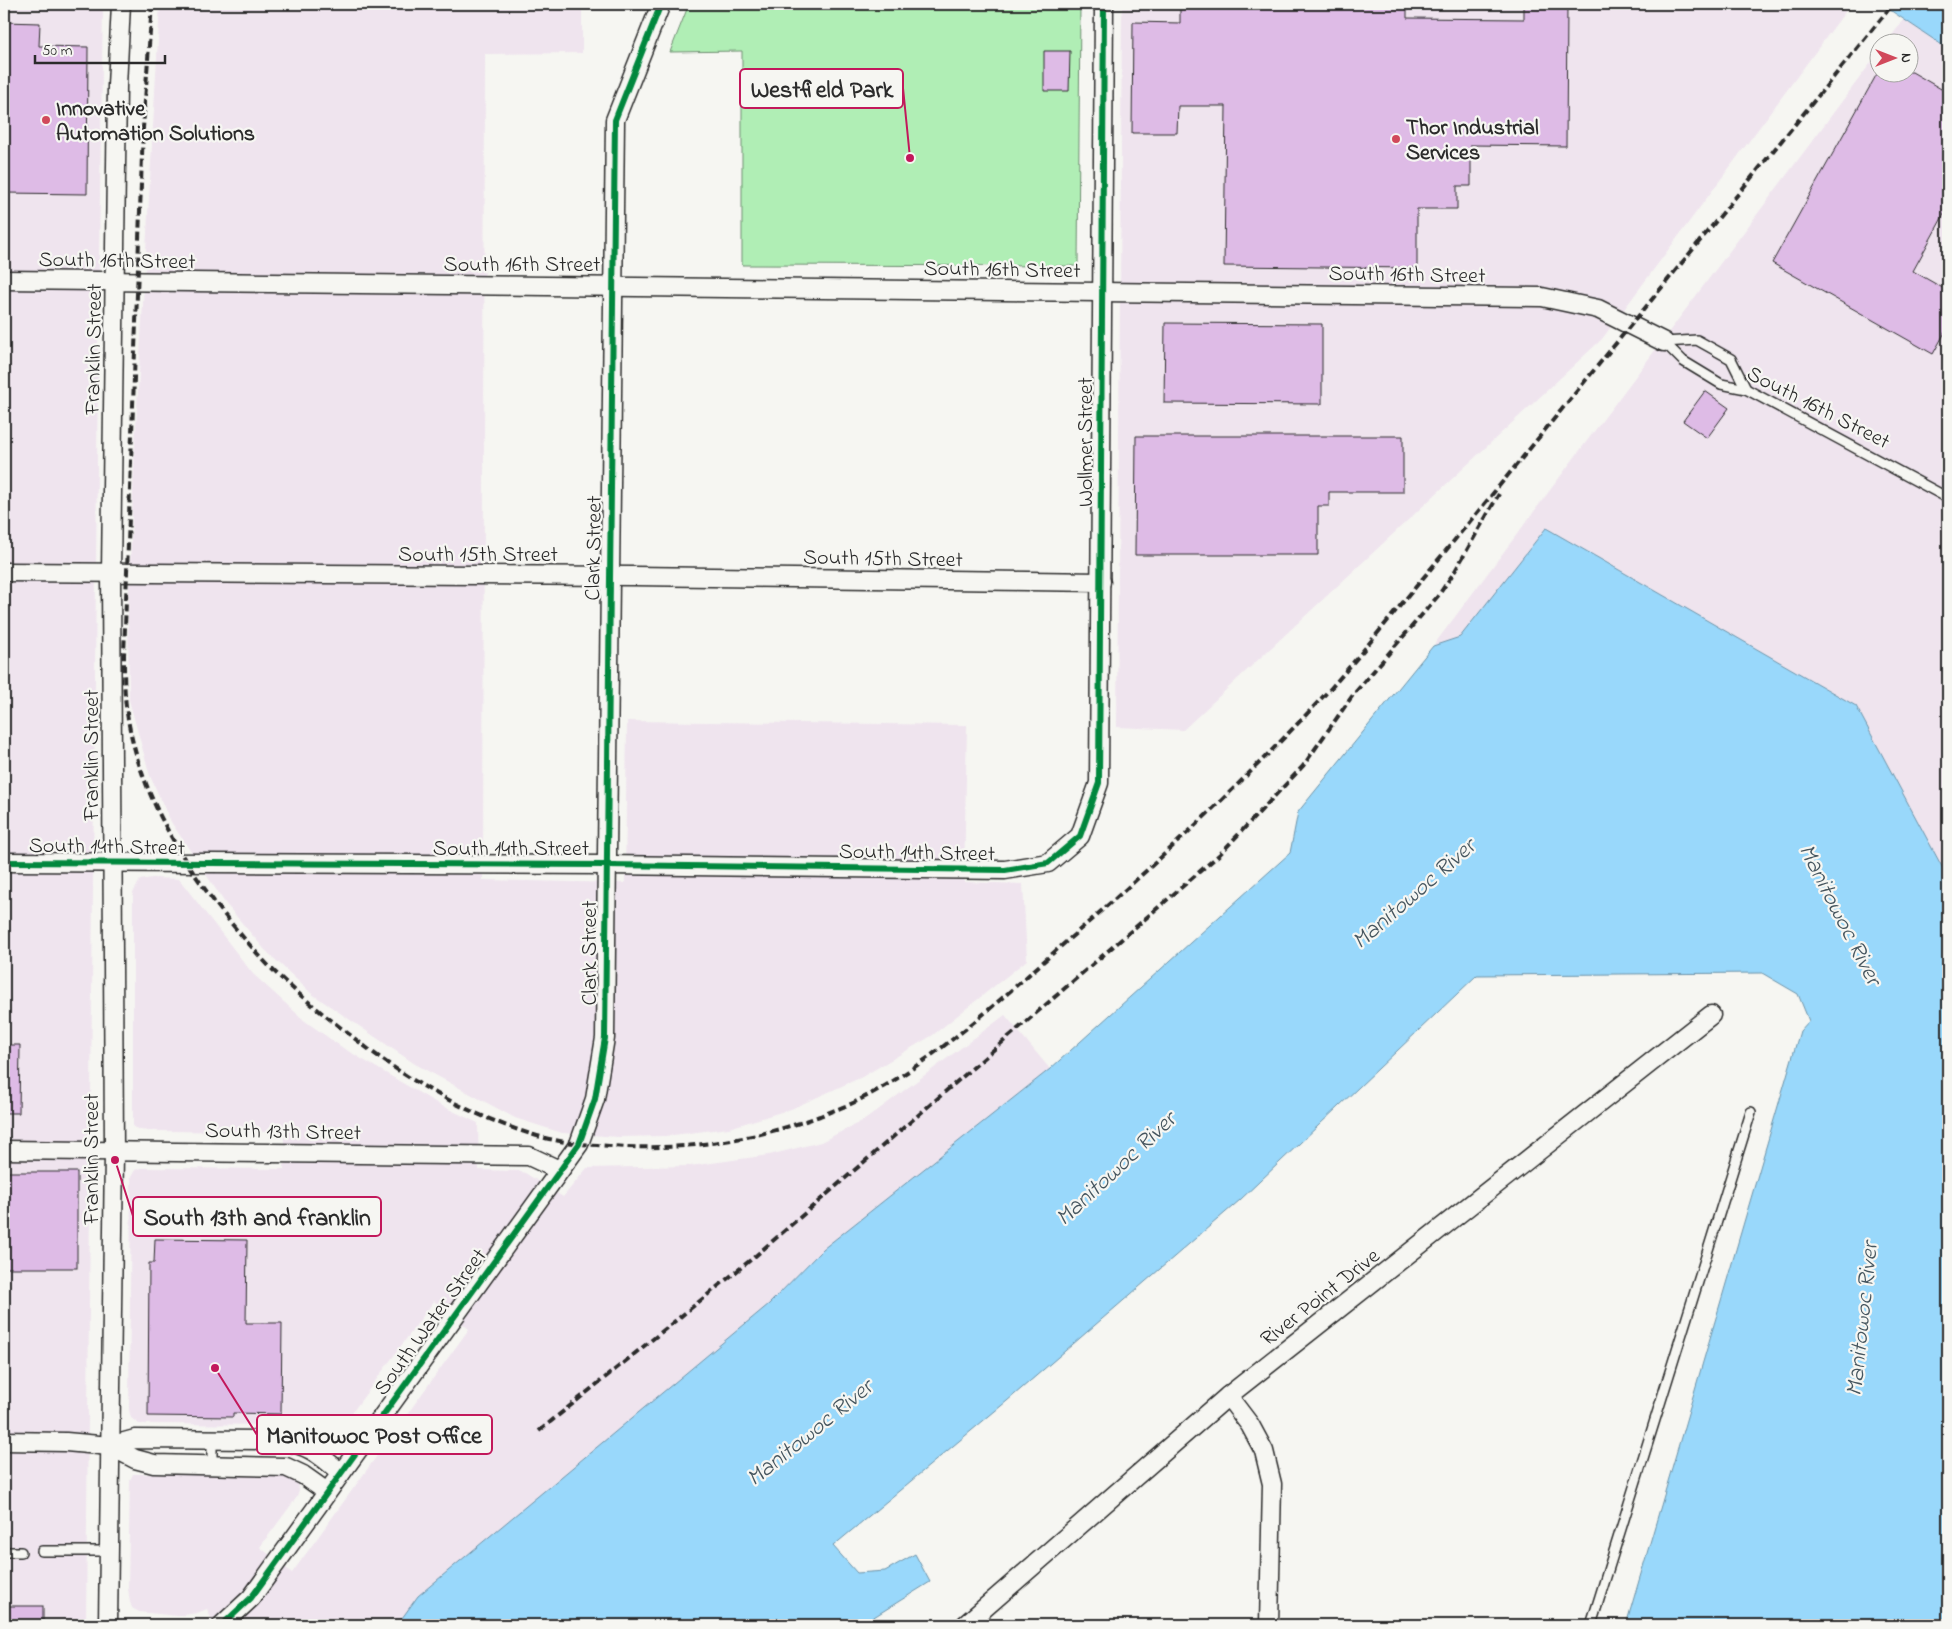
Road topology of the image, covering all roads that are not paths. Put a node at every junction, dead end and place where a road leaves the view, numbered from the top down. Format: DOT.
graph roads {
  1 [pos="121,4"];
  2 [pos="658,4"];
  3 [pos="1104,4"];
  4 [pos="4,280"];
  5 [pos="115,281"];
  6 [pos="612,286"];
  7 [pos="1103,292"];
  8 [pos="1664,342"];
  9 [pos="1746,389"];
  10 [pos="1948,498"];
  11 [pos="4,572"];
  12 [pos="111,573"];
  13 [pos="609,576"];
  14 [pos="1101,582"];
  15 [pos="4,862"];
  16 [pos="113,862"];
  17 [pos="1048,863"];
  18 [pos="606,865"];
  19 [pos="1711,1015"];
  20 [pos="595,1099"];
  21 [pos="1751,1112"];
  22 [pos="4,1150"];
  23 [pos="114,1151"];
  24 [pos="559,1170"];
  25 [pos="1228,1396"];
  26 [pos="212,1439"];
  27 [pos="4,1441"];
  28 [pos="110,1446"];
  29 [pos="212,1465"];
  30 [pos="341,1473"];
  31 [pos="326,1492"];
  32 [pos="42,1551"];
  33 [pos="109,1551"];
  34 [pos="4,1552"];
  35 [pos="21,1552"];
  36 [pos="108,1625"];
  37 [pos="222,1625"];
  38 [pos="965,1625"];
  39 [pos="1269,1625"];
  40 [pos="1591,1625"];
  1 -- 5 [label="street, Franklin Street"];
  2 -- 6 [label="street, Clark Street"];
  3 -- 7 [label="street, Wollmer Street"];
  4 -- 5 [label="street, South 16th Street"];
  5 -- 6 [label="street, South 16th Street"];
  5 -- 12 [label="street, Franklin Street"];
  6 -- 7 [label="street, South 16th Street"];
  6 -- 13 [label="street, Clark Street"];
  7 -- 8 [label="street, South 16th Street"];
  7 -- 14 [label="street, Wollmer Street"];
  8 -- 9 [label="lane, South 16th Street"];
  8 -- 9 [label="lane"];
  9 -- 10 [label="lane, South 16th Street"];
  11 -- 12 [label="street, South 15th Street"];
  12 -- 13 [label="street, South 15th Street"];
  12 -- 16 [label="street, Franklin Street"];
  13 -- 14 [label="street, South 15th Street"];
  13 -- 18 [label="street, Clark Street"];
  14 -- 17 [label="street, Wollmer Street"];
  15 -- 16 [label="street, South 14th Street"];
  16 -- 18 [label="street, South 14th Street"];
  16 -- 23 [label="street, Franklin Street"];
  17 -- 18 [label="street, South 14th Street"];
  18 -- 20 [label="street, Clark Street"];
  19 -- 25 [label="street, River Point Drive"];
  20 -- 24 [label="street, South Water Street"];
  21 -- 40 [label="lane"];
  22 -- 23 [label="street, South 13th Street"];
  23 -- 24 [label="street, South 13th Street"];
  23 -- 28 [label="street, Franklin Street"];
  24 -- 30 [label="street, South Water Street"];
  25 -- 38 [label="street, River Point Drive"];
  25 -- 39 [label="street"];
  26 -- 28 [label="street"];
  26 -- 29 [label="lane"];
  26 -- 30 [label="street"];
  27 -- 28 [label="street"];
  28 -- 29 [label="street"];
  28 -- 33 [label="street, Franklin Street"];
  29 -- 31 [label="street"];
  30 -- 31 [label="street, South Water Street"];
  31 -- 37 [label="street, South Water Street"];
  32 -- 33 [label="lane"];
  33 -- 36 [label="street, Franklin Street"];
  34 -- 35 [label="lane"];
}
